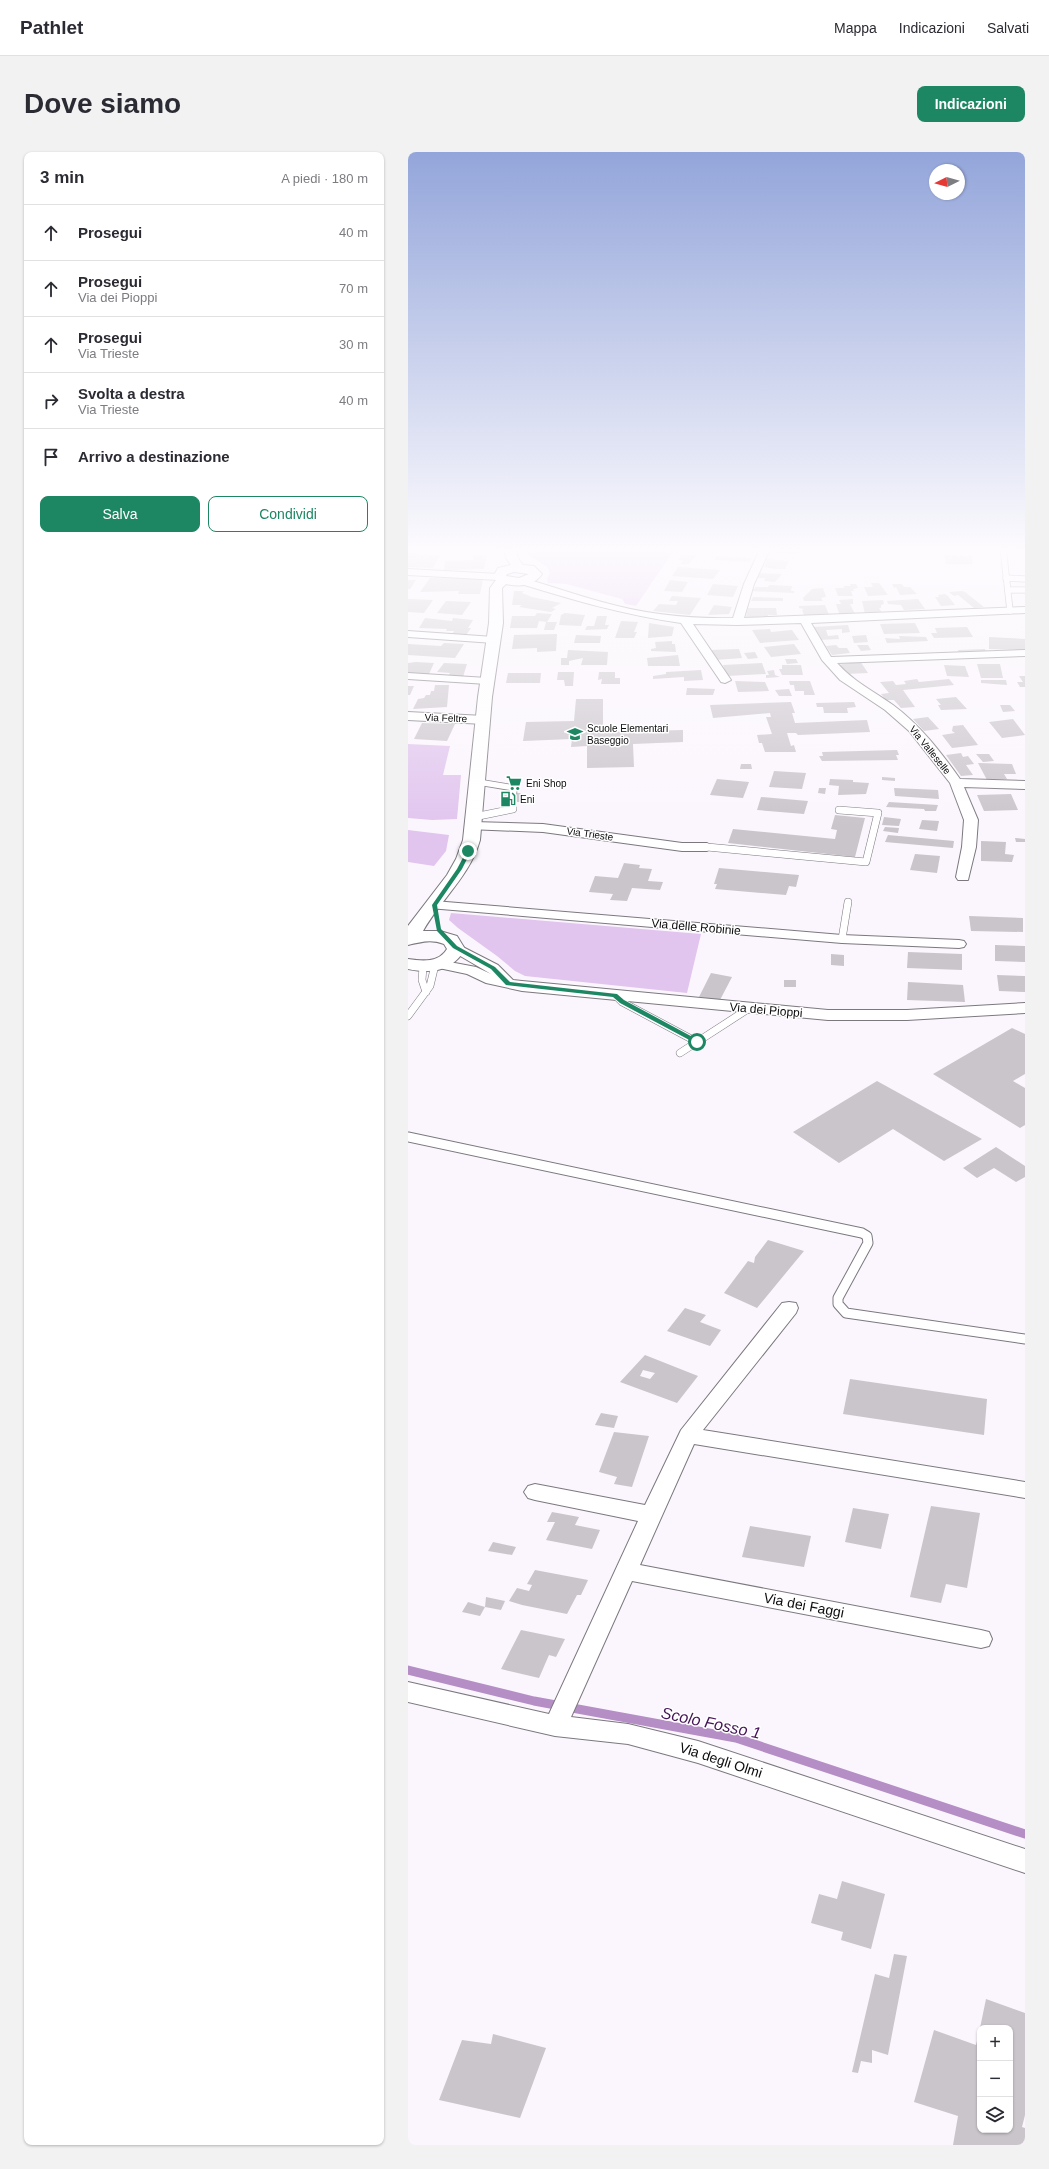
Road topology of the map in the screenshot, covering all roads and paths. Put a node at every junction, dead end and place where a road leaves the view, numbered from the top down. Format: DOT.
graph roads {
  1 [pos="494,640"];
  2 [pos="698,640"];
  3 [pos="816,640"];
  4 [pos="1025,654"];
  5 [pos="828,660"];
  6 [pos="408,676"];
  7 [pos="725,680"];
  8 [pos="487,681"];
  9 [pos="408,716"];
  10 [pos="484,720"];
  11 [pos="478,782"];
  12 [pos="956,783"];
  13 [pos="1025,785"];
  14 [pos="839,810"];
  15 [pos="474,821"];
  16 [pos="707,847"];
  17 [pos="963,877"];
  18 [pos="848,902"];
  19 [pos="434,905"];
  20 [pos="842,939"];
  21 [pos="409,940"];
  22 [pos="450,942"];
  23 [pos="959,944"];
  24 [pos="422,966"];
  25 [pos="508,983"];
  26 [pos="426,992"];
  27 [pos="615,995"];
  28 [pos="1025,1008"];
  29 [pos="748,1009"];
  30 [pos="408,1016"];
  31 [pos="697,1042"];
  32 [pos="680,1053"];
  33 [pos="408,1137"];
  34 [pos="790,1308"];
  35 [pos="1025,1339"];
  36 [pos="688,1435"];
  37 [pos="1025,1490"];
  38 [pos="535,1492"];
  39 [pos="652,1515"];
  40 [pos="627,1571"];
  41 [pos="981,1639"];
  42 [pos="408,1692"];
  43 [pos="557,1721"];
  44 [pos="1025,1861"];
  1 -- 8 [label="street"];
  2 -- 7 [label="street"];
  3 -- 5 [label="street, Via Valleselle"];
  4 -- 5 [label="street"];
  5 -- 12 [label="street, Via Valleselle"];
  6 -- 8 [label="street"];
  8 -- 10 [label="street"];
  9 -- 10 [label="street, Via Feltre"];
  10 -- 11 [label="street"];
  11 -- 15 [label="street"];
  11 -- 15 [label="lane"];
  12 -- 13 [label="street, Via Valleselle"];
  12 -- 17 [label="street"];
  14 -- 16 [label="lane"];
  15 -- 16 [label="street, Via Trieste"];
  15 -- 19 [label="street"];
  18 -- 20 [label="lane"];
  19 -- 20 [label="street, Via delle Robinie"];
  19 -- 21 [label="street"];
  19 -- 22 [label="street"];
  20 -- 23 [label="street, Via delle Robinie"];
  21 -- 22 [label="street"];
  22 -- 24 [label="street"];
  22 -- 25 [label="street"];
  24 -- 25 [label="street, Via dei Pioppi"];
  24 -- 26 [label="lane"];
  24 -- 26 [label="lane"];
  25 -- 27 [label="street, Via dei Pioppi"];
  26 -- 30 [label="lane"];
  27 -- 29 [label="street, Via dei Pioppi"];
  27 -- 31 [label="lane"];
  28 -- 29 [label="street, Via dei Pioppi"];
  29 -- 31 [label="lane"];
  31 -- 32 [label="lane"];
  33 -- 35 [label="lane"];
  34 -- 36 [label="street"];
  36 -- 37 [label="street"];
  36 -- 39 [label="street"];
  38 -- 39 [label="street"];
  39 -- 40 [label="street"];
  40 -- 41 [label="street, Via dei Faggi"];
  40 -- 43 [label="street"];
  42 -- 43 [label="street, Via degli Olmi"];
  43 -- 44 [label="street, Via degli Olmi"];
}
